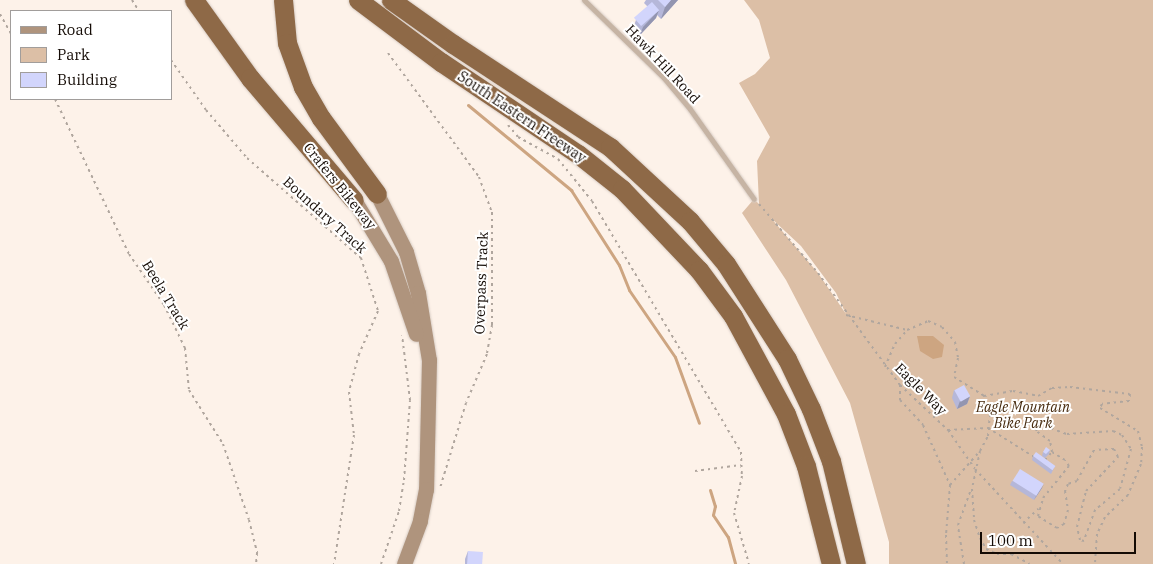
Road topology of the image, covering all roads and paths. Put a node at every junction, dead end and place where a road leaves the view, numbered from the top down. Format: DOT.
graph roads {
  1 [pos="194,0"];
  2 [pos="284,0"];
  3 [pos="358,0"];
  4 [pos="392,0"];
  5 [pos="584,0"];
  6 [pos="0,14"];
  7 [pos="10,32"];
  8 [pos="388,54"];
  9 [pos="172,61"];
  10 [pos="55,100"];
  11 [pos="504,121"];
  12 [pos="378,194"];
  13 [pos="754,198"];
  14 [pos="354,200"];
  15 [pos="846,315"];
  16 [pos="907,330"];
  17 [pos="402,332"];
  18 [pos="885,367"];
  19 [pos="900,385"];
  20 [pos="984,396"];
  21 [pos="988,428"];
  22 [pos="948,430"];
  23 [pos="980,451"];
  24 [pos="1052,452"];
  25 [pos="970,463"];
  26 [pos="741,465"];
  27 [pos="975,469"];
  28 [pos="695,471"];
  29 [pos="950,484"];
  30 [pos="972,489"];
  31 [pos="439,490"];
  32 [pos="1038,509"];
  33 [pos="1023,523"];
  34 [pos="256,564"];
  35 [pos="334,564"];
  36 [pos="381,564"];
  37 [pos="398,564"];
  38 [pos="404,564"];
  39 [pos="749,564"];
  40 [pos="831,564"];
  41 [pos="856,564"];
  42 [pos="947,564"];
  43 [pos="964,564"];
  44 [pos="1030,564"];
  45 [pos="1063,564"];
  46 [pos="1095,564"];
  1 -- 14 [label="highway"];
  2 -- 12 [label="highway"];
  3 -- 40 [label="highway, South Eastern Freeway"];
  4 -- 41 [label="highway, South Eastern Freeway"];
  5 -- 13 [label="lane, Hawk Hill Road"];
  6 -- 7 [label="path"];
  8 -- 31 [label="path, Overpass Track"];
  9 -- 35 [label="path, Boundary Track"];
  10 -- 34 [label="path, Beela Track"];
  11 -- 26 [label="path"];
  12 -- 38 [label="main road"];
  13 -- 15 [label="path, Eagle Way"];
  14 -- 37 [label="main road"];
  15 -- 16 [label="path"];
  15 -- 18 [label="path, Eagle Way"];
  16 -- 18 [label="path"];
  16 -- 20 [label="path"];
  17 -- 36 [label="path"];
  18 -- 19 [label="path, Eagle Way"];
  19 -- 22 [label="path, Eagle Way"];
  19 -- 29 [label="path"];
  20 -- 21 [label="path"];
  20 -- 46 [label="path"];
  21 -- 22 [label="path"];
  21 -- 23 [label="path"];
  21 -- 24 [label="path"];
  22 -- 25 [label="path, Eagle Way"];
  23 -- 25 [label="path"];
  23 -- 27 [label="path"];
  24 -- 32 [label="path"];
  24 -- 32 [label="path"];
  25 -- 27 [label="path, Eagle Way"];
  25 -- 29 [label="path"];
  26 -- 28 [label="path"];
  26 -- 39 [label="path"];
  27 -- 30 [label="path"];
  27 -- 33 [label="path, Eagle Way"];
  29 -- 42 [label="path"];
  30 -- 43 [label="path"];
  30 -- 44 [label="path"];
  32 -- 33 [label="path"];
  33 -- 45 [label="path, Eagle Way"];
}
